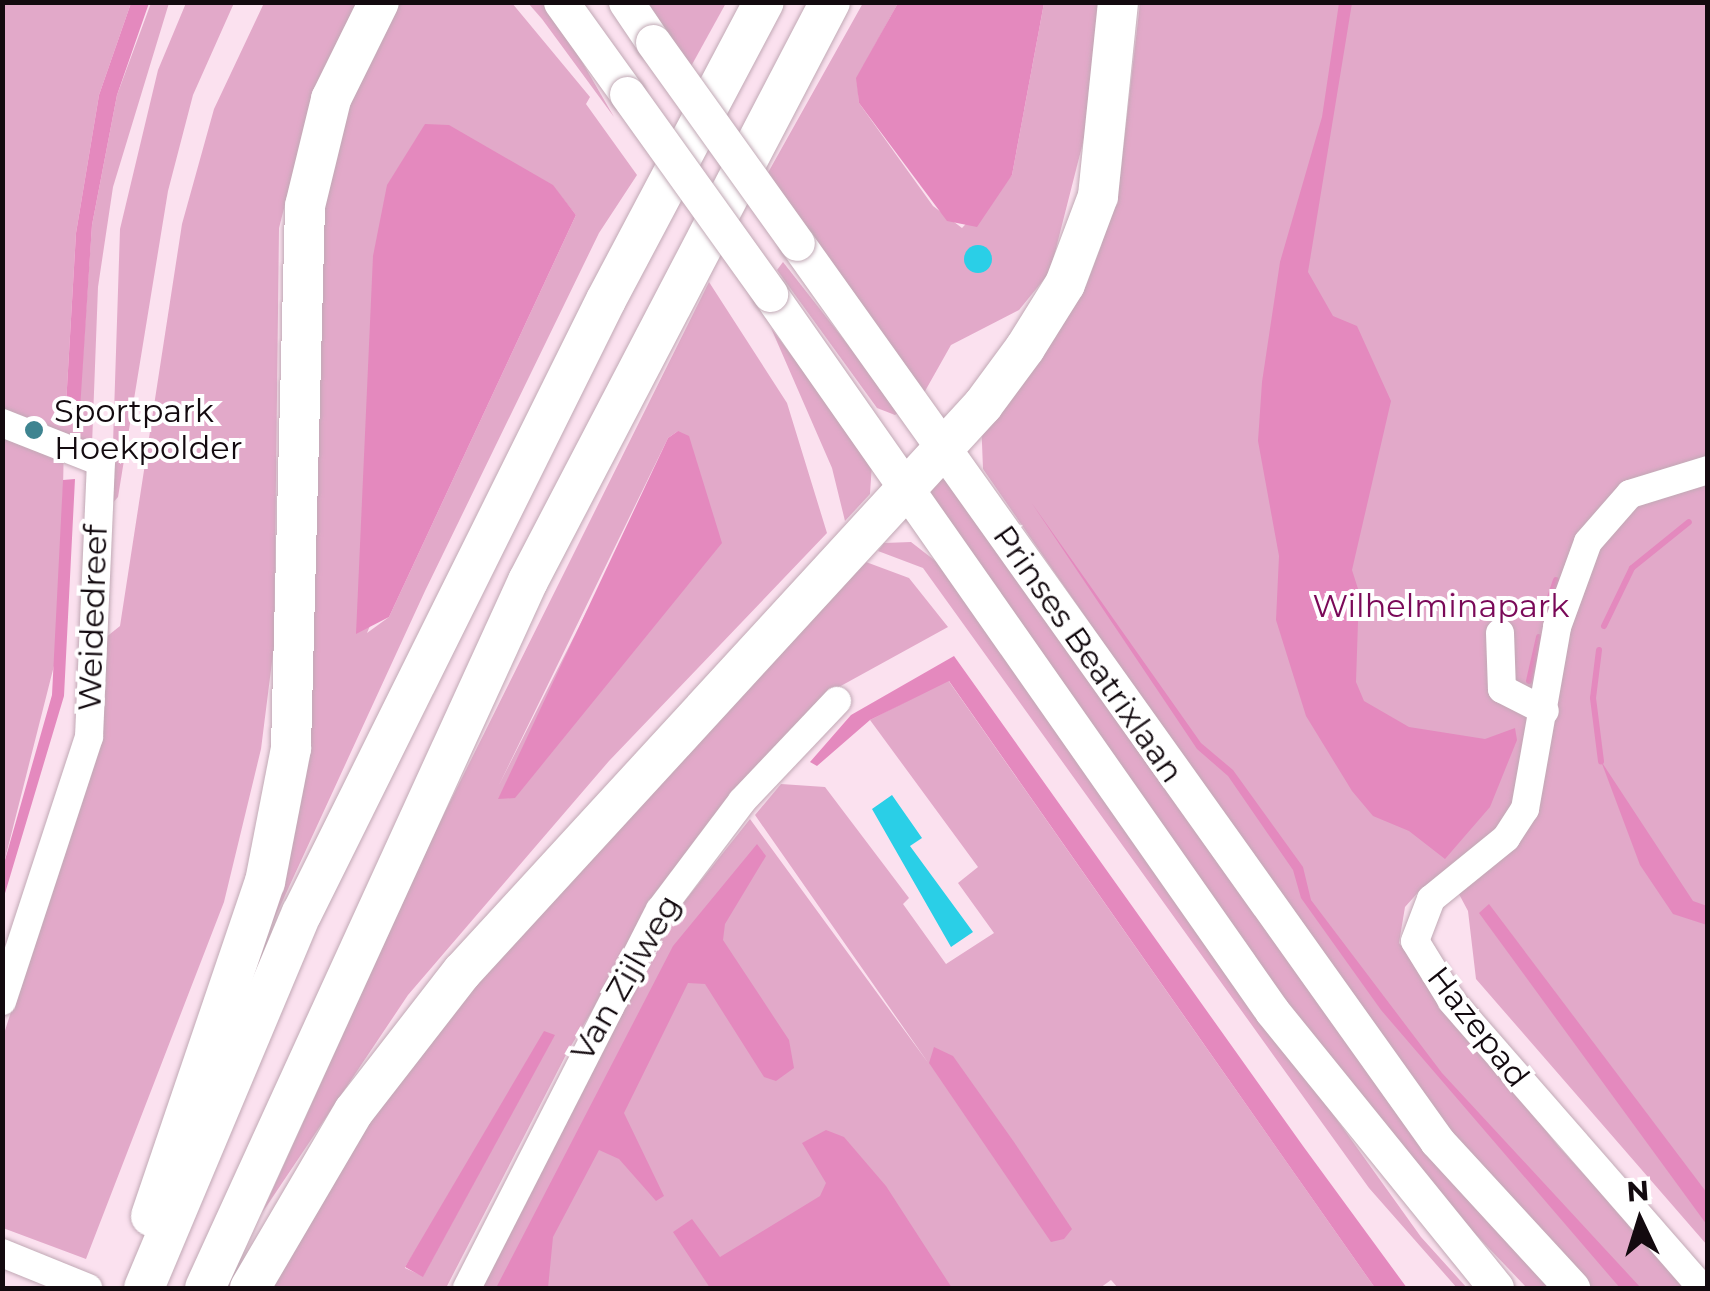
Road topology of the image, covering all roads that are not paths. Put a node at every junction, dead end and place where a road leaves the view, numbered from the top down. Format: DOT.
graph roads {
  1 [pos="379,2"];
  2 [pos="561,2"];
  3 [pos="626,2"];
  4 [pos="764,2"];
  5 [pos="830,2"];
  6 [pos="1118,2"];
  7 [pos="2,423"];
  8 [pos="942,447"];
  9 [pos="1708,470"];
  10 [pos="903,486"];
  11 [pos="1500,633"];
  12 [pos="837,701"];
  13 [pos="1545,711"];
  14 [pos="2,1000"];
  15 [pos="7,1255"];
  16 [pos="88,1288"];
  17 [pos="128,1288"];
  18 [pos="144,1288"];
  19 [pos="205,1288"];
  20 [pos="250,1288"];
  21 [pos="466,1288"];
  22 [pos="1496,1288"];
  23 [pos="1572,1288"];
  24 [pos="1702,1288"];
  1 -- 17 [label="highway"];
  2 -- 10 [label="main road, Prinses Beatrixlaan, bridge"];
  3 -- 8 [label="main road, Prinses Beatrixlaan, bridge"];
  4 -- 18 [label="highway"];
  5 -- 19 [label="highway"];
  6 -- 8 [label="highway"];
  7 -- 14 [label="street, Weidedreef"];
  8 -- 10 [label="highway"];
  8 -- 23 [label="main road, Prinses Beatrixlaan"];
  9 -- 13 [label="street, Hazepad"];
  10 -- 20 [label="highway"];
  10 -- 22 [label="main road, Prinses Beatrixlaan"];
  11 -- 13 [label="street"];
  12 -- 21 [label="street, Van Zijlweg"];
  13 -- 24 [label="street, Hazepad"];
  15 -- 16 [label="street"];
}
